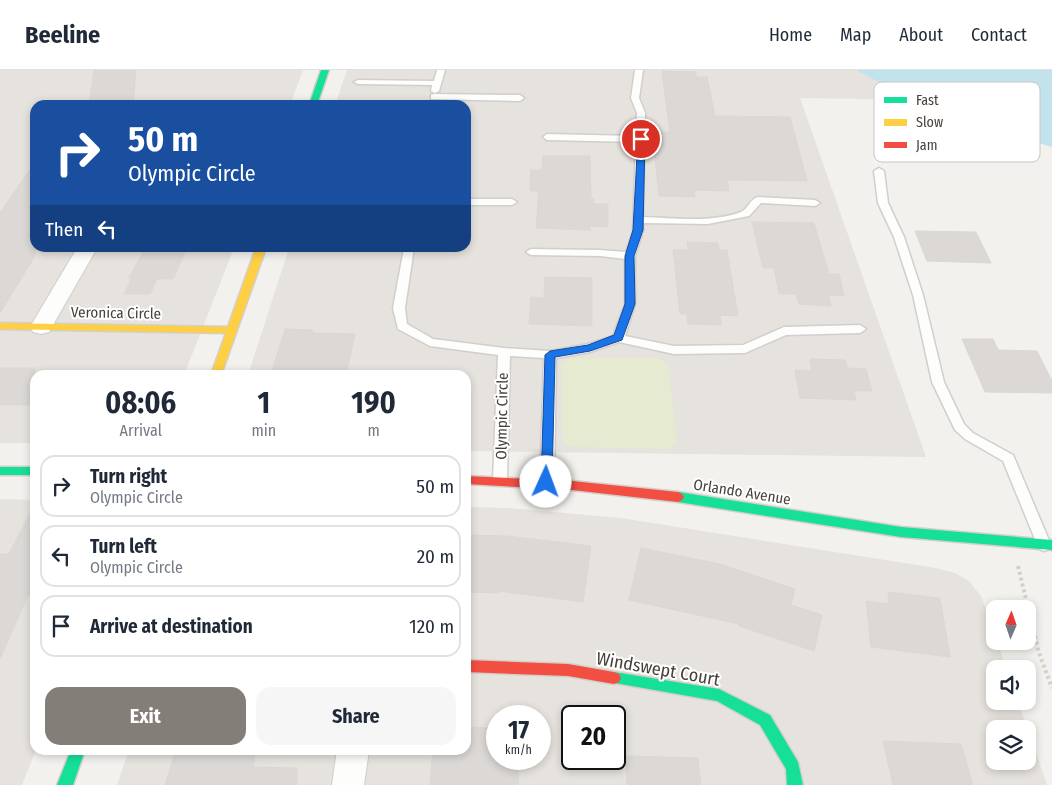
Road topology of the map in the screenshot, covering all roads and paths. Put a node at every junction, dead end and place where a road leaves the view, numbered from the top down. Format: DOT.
graph roads {
  1 [pos="325,70"];
  2 [pos="441,70"];
  3 [pos="639,70"];
  4 [pos="358,82"];
  5 [pos="436,83"];
  6 [pos="520,98"];
  7 [pos="315,100"];
  8 [pos="434,100"];
  9 [pos="463,100"];
  10 [pos="547,137"];
  11 [pos="641,139"];
  12 [pos="879,171"];
  13 [pos="471,202"];
  14 [pos="512,202"];
  15 [pos="815,203"];
  16 [pos="638,220"];
  17 [pos="85,252"];
  18 [pos="260,252"];
  19 [pos="408,252"];
  20 [pos="530,252"];
  21 [pos="630,256"];
  22 [pos="0,326"];
  23 [pos="41,326"];
  24 [pos="860,329"];
  25 [pos="232,330"];
  26 [pos="618,338"];
  27 [pos="504,352"];
  28 [pos="550,355"];
  29 [pos="218,370"];
  30 [pos="0,470"];
  31 [pos="30,471"];
  32 [pos="471,480"];
  33 [pos="500,480"];
  34 [pos="546,482"];
  35 [pos="1012,543"];
  36 [pos="1048,545"];
  37 [pos="471,666"];
  38 [pos="1052,688"];
  39 [pos="76,755"];
  40 [pos="352,755"];
  41 [pos="65,785"];
  42 [pos="348,785"];
  43 [pos="795,785"];
  1 -- 7 [label="street"];
  2 -- 5 [label="lane"];
  3 -- 11 [label="lane"];
  4 -- 5 [label="lane"];
  5 -- 8 [label="lane"];
  6 -- 9 [label="lane"];
  10 -- 11 [label="lane"];
  11 -- 16 [label="lane"];
  12 -- 36 [label="lane"];
  13 -- 14 [label="lane"];
  15 -- 16 [label="lane"];
  16 -- 21 [label="lane"];
  17 -- 23 [label="street"];
  18 -- 25 [label="street"];
  19 -- 27 [label="lane, Olympic Circle"];
  20 -- 21 [label="lane"];
  21 -- 26 [label="lane"];
  22 -- 23 [label="street, Veronica Circle"];
  23 -- 25 [label="street, Veronica Circle"];
  24 -- 26 [label="lane"];
  25 -- 29 [label="street"];
  26 -- 28 [label="lane, Olympic Circle"];
  27 -- 28 [label="lane, Olympic Circle"];
  27 -- 33 [label="lane, Olympic Circle"];
  28 -- 34 [label="lane"];
  30 -- 31 [label="street"];
  32 -- 33 [label="street, Orlando Avenue"];
  33 -- 34 [label="street, Orlando Avenue"];
  34 -- 35 [label="street, Orlando Avenue"];
  35 -- 36 [label="street, Orlando Avenue"];
  35 -- 38 [label="path"];
  37 -- 43 [label="street, Windswept Court"];
  39 -- 41 [label="street"];
  40 -- 42 [label="street"];
}
